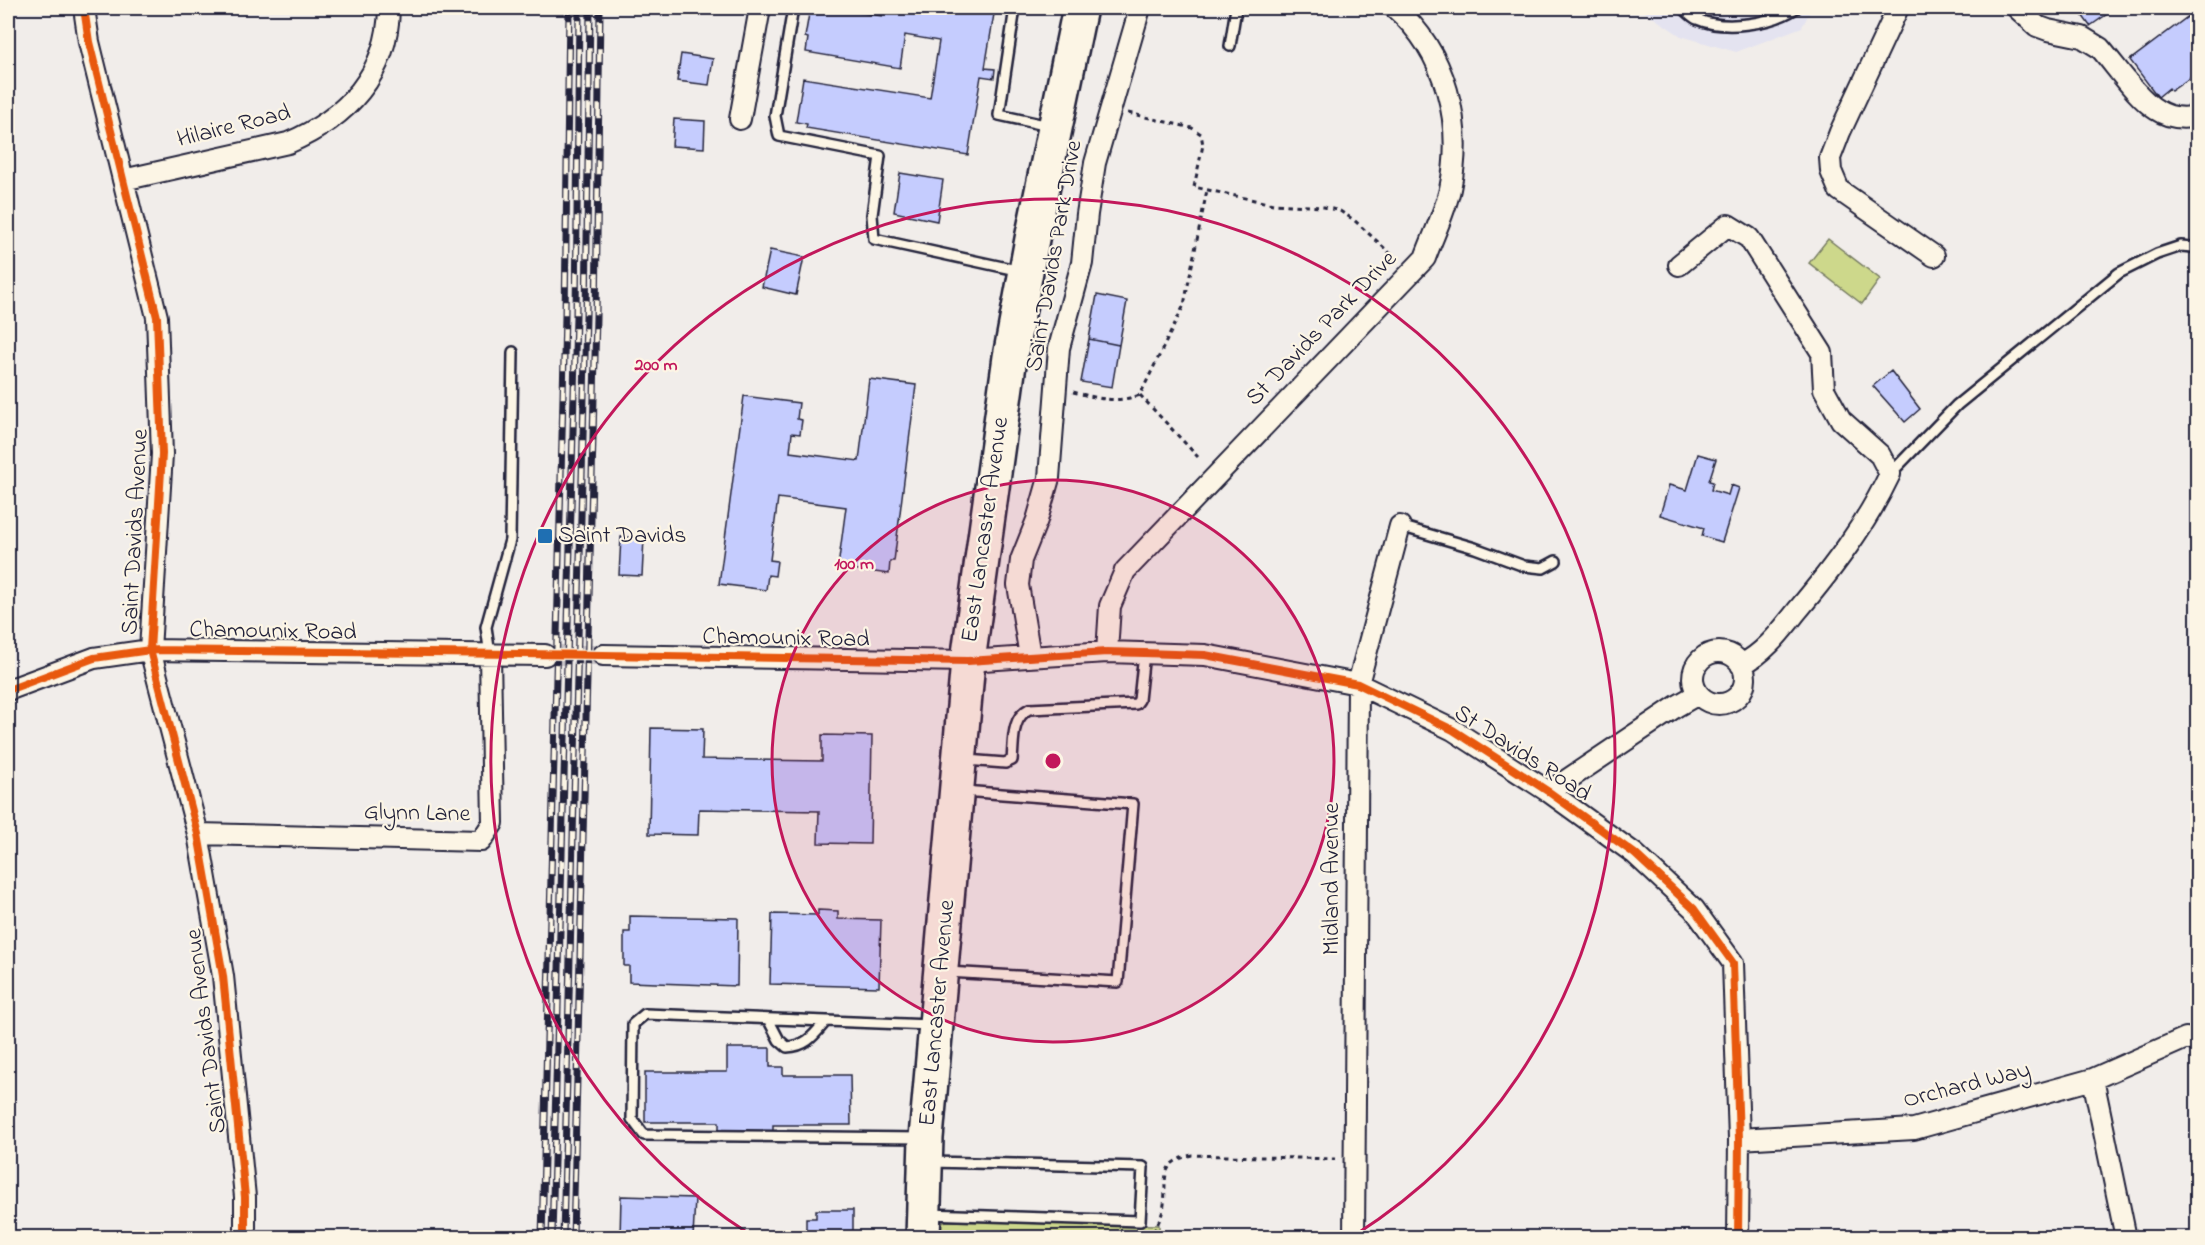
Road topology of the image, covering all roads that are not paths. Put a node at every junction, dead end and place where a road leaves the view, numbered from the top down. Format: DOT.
graph roads {
  1 [pos="84,8"];
  2 [pos="389,8"];
  3 [pos="760,8"];
  4 [pos="794,8"];
  5 [pos="1015,8"];
  6 [pos="1080,8"];
  7 [pos="1140,8"];
  8 [pos="1236,8"];
  9 [pos="1395,8"];
  10 [pos="1683,8"];
  11 [pos="1796,8"];
  12 [pos="1898,8"];
  13 [pos="2017,8"];
  14 [pos="1230,46"];
  15 [pos="2198,116"];
  16 [pos="740,119"];
  17 [pos="1055,128"];
  18 [pos="123,180"];
  19 [pos="2198,250"];
  20 [pos="1934,256"];
  21 [pos="1679,265"];
  22 [pos="1026,272"];
  23 [pos="513,352"];
  24 [pos="1890,474"];
  25 [pos="1400,526"];
  26 [pos="1556,561"];
  27 [pos="150,650"];
  28 [pos="1107,652"];
  29 [pos="1144,653"];
  30 [pos="490,655"];
  31 [pos="545,655"];
  32 [pos="603,655"];
  33 [pos="1030,656"];
  34 [pos="968,662"];
  35 [pos="1741,665"];
  36 [pos="1358,684"];
  37 [pos="8,690"];
  38 [pos="1698,694"];
  39 [pos="958,775"];
  40 [pos="1550,792"];
  41 [pos="198,834"];
  42 [pos="942,972"];
  43 [pos="768,1019"];
  44 [pos="826,1021"];
  45 [pos="936,1025"];
  46 [pos="2194,1035"];
  47 [pos="2093,1079"];
  48 [pos="1739,1139"];
  49 [pos="926,1150"];
  50 [pos="923,1226"];
  51 [pos="245,1238"];
  52 [pos="1354,1238"];
  53 [pos="1738,1238"];
  54 [pos="2126,1238"];
  1 -- 18 [label="street, Saint Davids Avenue"];
  2 -- 18 [label="street, Hilaire Road"];
  3 -- 16 [label="street"];
  4 -- 22 [label="lane"];
  5 -- 17 [label="lane"];
  6 -- 17 [label="highway, East Lancaster Avenue"];
  7 -- 33 [label="street, Saint Davids Park Drive"];
  8 -- 14 [label="lane"];
  9 -- 28 [label="street, St Davids Park Drive"];
  10 -- 11 [label="lane"];
  12 -- 20 [label="street"];
  13 -- 15 [label="street"];
  17 -- 22 [label="highway, East Lancaster Avenue"];
  18 -- 27 [label="street, Saint Davids Avenue"];
  19 -- 24 [label="lane"];
  21 -- 24 [label="street"];
  22 -- 34 [label="highway, East Lancaster Avenue"];
  23 -- 30 [label="lane"];
  24 -- 35 [label="street"];
  25 -- 26 [label="lane"];
  25 -- 36 [label="street, Midland Avenue"];
  27 -- 30 [label="street, Chamounix Road"];
  27 -- 37 [label="street, Chamounix Road"];
  27 -- 41 [label="street, Saint Davids Avenue"];
  28 -- 29 [label="street, St Davids Road"];
  28 -- 33 [label="street, St Davids Road"];
  29 -- 36 [label="street, St Davids Road"];
  29 -- 39 [label="lane"];
  30 -- 31 [label="street, Chamounix Road"];
  30 -- 41 [label="street, Glynn Lane"];
  32 -- 34 [label="street, Chamounix Road"];
  33 -- 34 [label="street, St Davids Road"];
  34 -- 39 [label="highway, East Lancaster Avenue"];
  35 -- 38 [label="street"];
  35 -- 38 [label="street"];
  36 -- 40 [label="street, St Davids Road"];
  36 -- 52 [label="street, Midland Avenue"];
  38 -- 40 [label="street"];
  39 -- 42 [label="highway, East Lancaster Avenue"];
  39 -- 42 [label="lane"];
  40 -- 48 [label="street, St Davids Road"];
  41 -- 51 [label="street, Saint Davids Avenue"];
  42 -- 45 [label="highway, East Lancaster Avenue"];
  43 -- 44 [label="lane"];
  43 -- 44 [label="lane"];
  43 -- 49 [label="lane"];
  44 -- 45 [label="lane"];
  45 -- 49 [label="highway, East Lancaster Avenue"];
  46 -- 47 [label="street, Orchard Way"];
  47 -- 48 [label="street, Orchard Way"];
  47 -- 54 [label="street"];
  48 -- 53 [label="street, St Davids Road"];
  49 -- 50 [label="highway, East Lancaster Avenue"];
  49 -- 50 [label="lane"];
}
